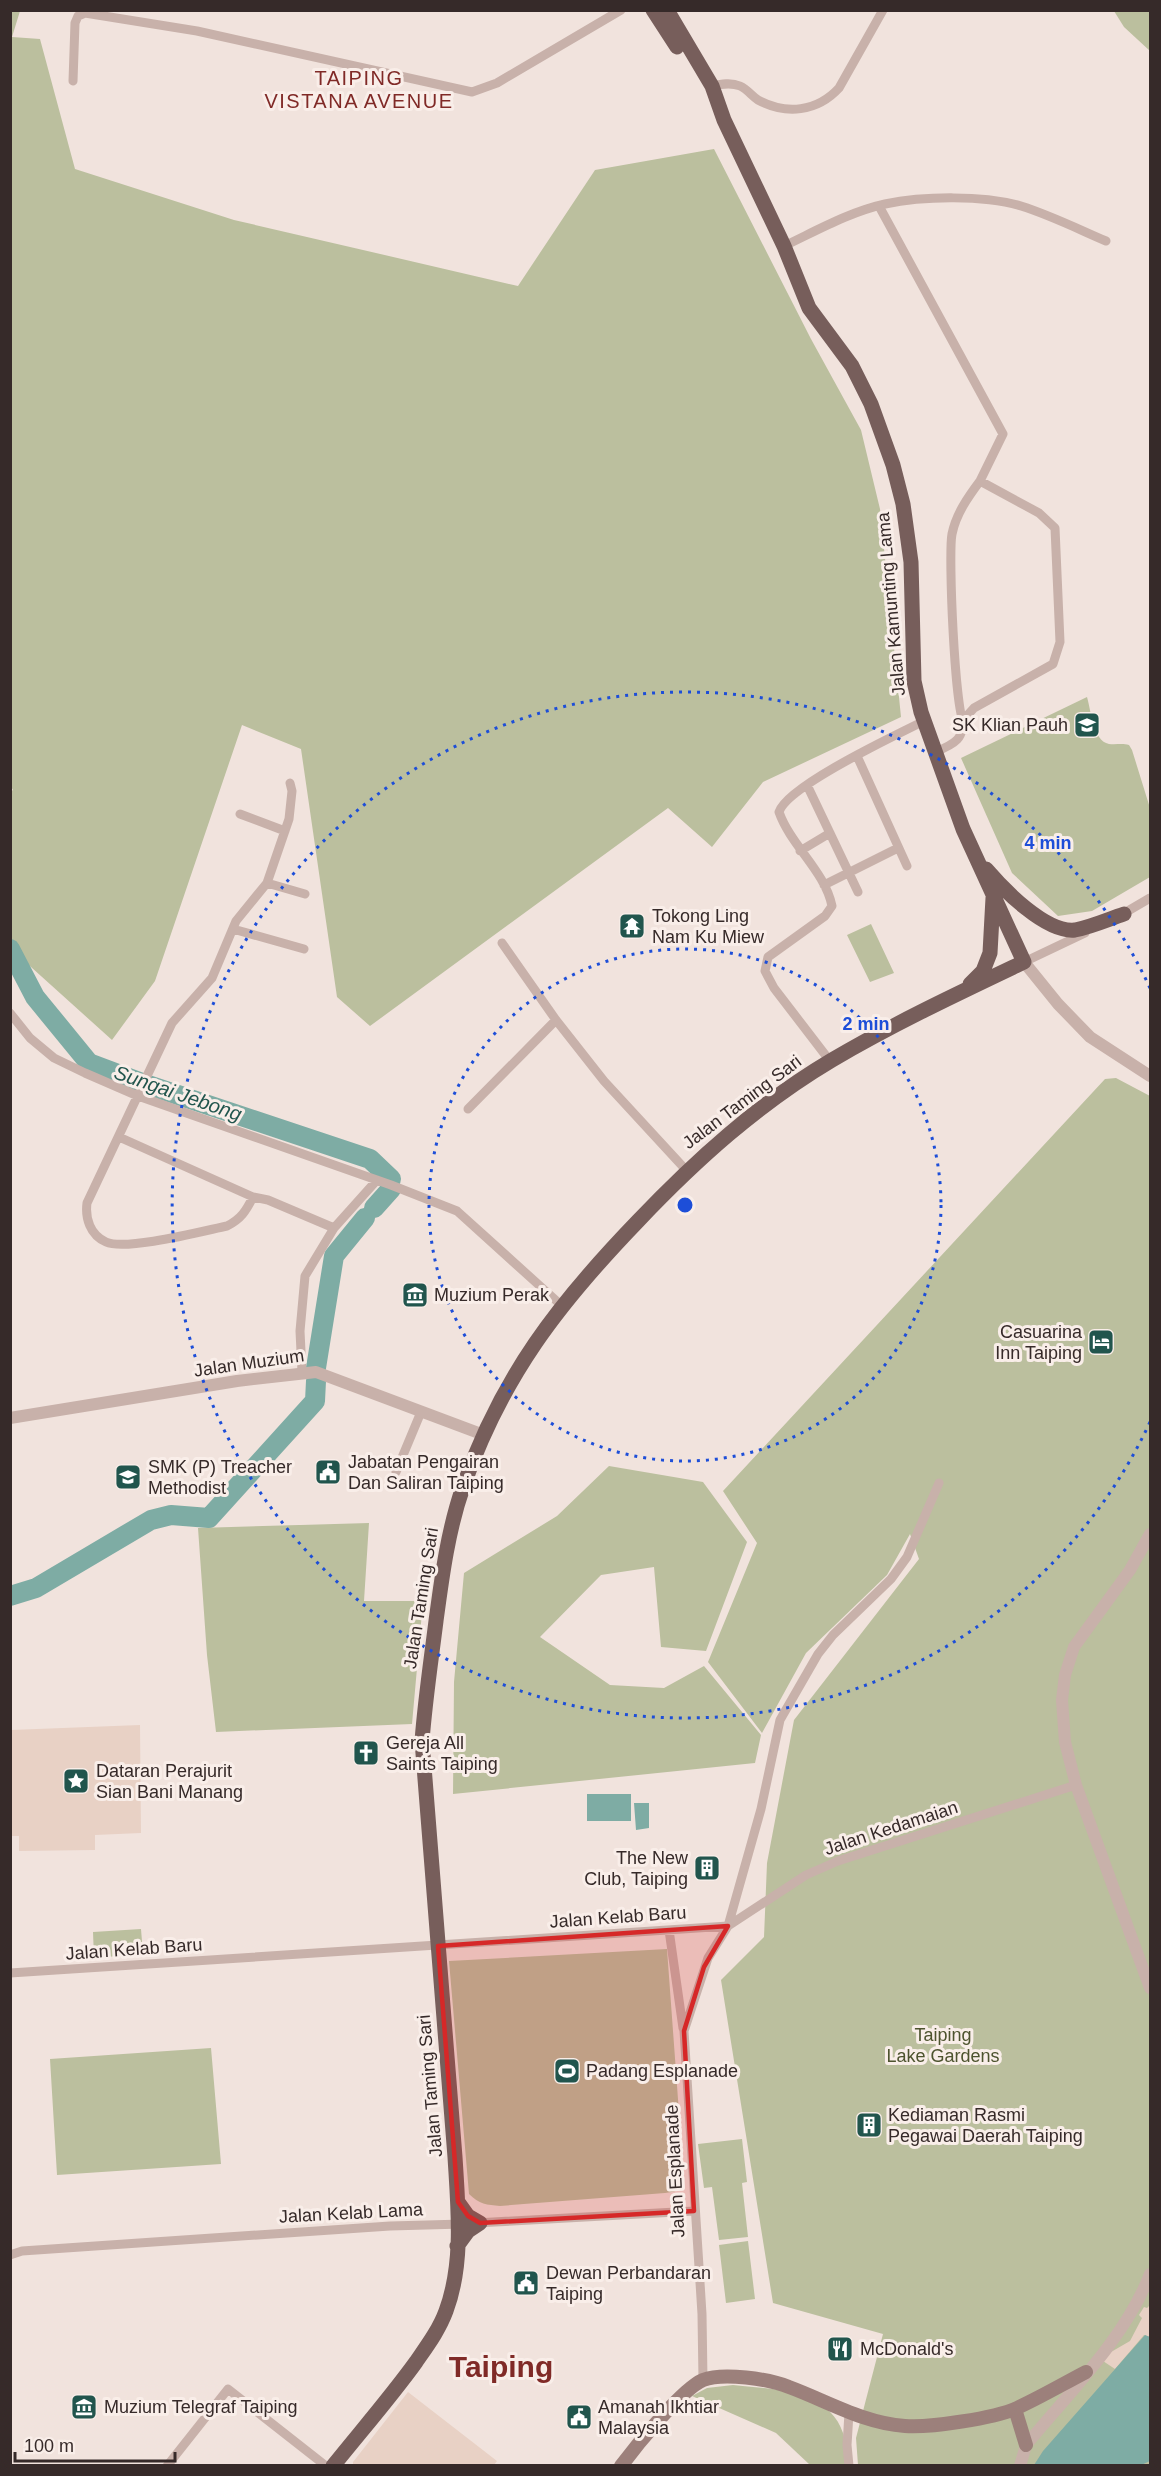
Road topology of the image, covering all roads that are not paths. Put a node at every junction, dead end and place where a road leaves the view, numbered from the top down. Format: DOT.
graph roads {
  1 [pos="621,10"];
  2 [pos="639,10"];
  3 [pos="883,10"];
  4 [pos="660,14"];
  5 [pos="73,81"];
  6 [pos="709,88"];
  7 [pos="879,206"];
  8 [pos="1106,241"];
  9 [pos="784,246"];
  10 [pos="980,481"];
  11 [pos="924,721"];
  12 [pos="964,723"];
  13 [pos="935,752"];
  14 [pos="857,756"];
  15 [pos="290,783"];
  16 [pos="807,785"];
  17 [pos="240,814"];
  18 [pos="285,831"];
  19 [pos="830,833"];
  20 [pos="898,848"];
  21 [pos="800,851"];
  22 [pos="976,857"];
  23 [pos="907,867"];
  24 [pos="849,872"];
  25 [pos="267,883"];
  26 [pos="824,885"];
  27 [pos="858,892"];
  28 [pos="305,894"];
  29 [pos="993,896"];
  30 [pos="1150,898"];
  31 [pos="1124,914"];
  32 [pos="233,929"];
  33 [pos="502,943"];
  34 [pos="304,949"];
  35 [pos="1024,962"];
  36 [pos="963,990"];
  37 [pos="10,1013"];
  38 [pos="556,1020"];
  39 [pos="830,1061"];
  40 [pos="1150,1076"];
  41 [pos="138,1096"];
  42 [pos="468,1109"];
  43 [pos="119,1137"];
  44 [pos="686,1170"];
  45 [pos="377,1180"];
  46 [pos="253,1197"];
  47 [pos="334,1228"];
  48 [pos="561,1305"];
  49 [pos="302,1372"];
  50 [pos="421,1412"];
  51 [pos="10,1418"];
  52 [pos="484,1435"];
  53 [pos="396,1472"];
  54 [pos="939,1483"];
  55 [pos="1150,1534"];
  56 [pos="1076,1785"];
  57 [pos="728,1926"];
  58 [pos="669,1930"];
  59 [pos="438,1947"];
  60 [pos="10,1973"];
  61 [pos="1150,1988"];
  62 [pos="684,2031"];
  63 [pos="458,2202"];
  64 [pos="694,2211"];
  65 [pos="480,2223"];
  66 [pos="458,2224"];
  67 [pos="457,2247"];
  68 [pos="10,2255"];
  69 [pos="1150,2274"];
  70 [pos="1086,2372"];
  71 [pos="703,2380"];
  72 [pos="1015,2409"];
  73 [pos="849,2413"];
  74 [pos="1026,2445"];
  75 [pos="167,2466"];
  76 [pos="326,2466"];
  77 [pos="333,2466"];
  78 [pos="621,2466"];
  79 [pos="849,2466"];
  80 [pos="1020,2466"];
  1 -- 5 [label="street"];
  2 -- 4 [label="main road"];
  3 -- 6 [label="street"];
  4 -- 6 [label="main road, Jalan Kamunting Lama"];
  6 -- 9 [label="main road, Jalan Kamunting Lama"];
  7 -- 8 [label="street"];
  7 -- 9 [label="street"];
  7 -- 10 [label="street"];
  9 -- 11 [label="main road, Jalan Kamunting Lama"];
  10 -- 12 [label="street"];
  10 -- 12 [label="street"];
  11 -- 13 [label="main road, Jalan Kamunting Lama"];
  11 -- 14 [label="street"];
  12 -- 13 [label="street"];
  13 -- 22 [label="main road, Jalan Kamunting Lama"];
  14 -- 16 [label="street"];
  14 -- 20 [label="street"];
  15 -- 18 [label="street"];
  16 -- 19 [label="street"];
  16 -- 21 [label="street"];
  17 -- 18 [label="street"];
  18 -- 25 [label="street"];
  19 -- 21 [label="street"];
  19 -- 24 [label="street"];
  20 -- 23 [label="street"];
  20 -- 24 [label="street"];
  21 -- 26 [label="street"];
  22 -- 29 [label="main road, Jalan Kamunting Lama"];
  22 -- 31 [label="main road"];
  24 -- 26 [label="street"];
  24 -- 27 [label="street"];
  25 -- 28 [label="street"];
  25 -- 32 [label="street"];
  26 -- 39 [label="street"];
  29 -- 35 [label="main road, Jalan Kamunting Lama"];
  29 -- 36 [label="main road"];
  30 -- 31 [label="street"];
  31 -- 35 [label="street"];
  32 -- 34 [label="street"];
  32 -- 41 [label="street"];
  33 -- 38 [label="street"];
  35 -- 36 [label="main road, Jalan Taming Sari"];
  35 -- 40 [label="street"];
  36 -- 39 [label="main road, Jalan Taming Sari"];
  37 -- 41 [label="street"];
  38 -- 42 [label="street"];
  38 -- 44 [label="street"];
  39 -- 44 [label="main road, Jalan Taming Sari"];
  41 -- 43 [label="street"];
  41 -- 45 [label="street"];
  43 -- 46 [label="street"];
  43 -- 46 [label="street"];
  44 -- 48 [label="main road, Jalan Taming Sari"];
  45 -- 47 [label="street"];
  45 -- 48 [label="street"];
  46 -- 47 [label="street"];
  47 -- 49 [label="street"];
  48 -- 52 [label="main road, Jalan Taming Sari"];
  49 -- 50 [label="street, Jalan Muzium"];
  49 -- 51 [label="street, Jalan Muzium"];
  50 -- 52 [label="street, Jalan Muzium"];
  50 -- 53 [label="street"];
  52 -- 59 [label="main road, Jalan Taming Sari"];
  54 -- 57 [label="street"];
  55 -- 56 [label="street"];
  56 -- 57 [label="street, Jalan Kedamaian"];
  56 -- 61 [label="street"];
  57 -- 58 [label="street, Jalan Kelab Baru"];
  57 -- 62 [label="street, Jalan Esplanade"];
  58 -- 59 [label="street, Jalan Kelab Baru"];
  58 -- 62 [label="street, Jalan Esplanade"];
  59 -- 60 [label="street, Jalan Kelab Baru"];
  59 -- 63 [label="main road, Jalan Taming Sari"];
  62 -- 64 [label="street, Jalan Esplanade"];
  63 -- 65 [label="main road"];
  63 -- 66 [label="main road, Jalan Taming Sari"];
  64 -- 65 [label="street, Jalan Kelab Lama"];
  64 -- 71 [label="street, Jalan Esplanade"];
  65 -- 66 [label="street, Jalan Kelab Lama"];
  65 -- 67 [label="main road"];
  66 -- 67 [label="main road, Jalan Taming Sari"];
  66 -- 68 [label="street, Jalan Kelab Lama"];
  67 -- 77 [label="main road, Jalan Taming Sari"];
  69 -- 70 [label="street"];
  70 -- 72 [label="main road"];
  70 -- 74 [label="street"];
  71 -- 73 [label="main road"];
  71 -- 78 [label="main road"];
  72 -- 73 [label="main road"];
  72 -- 74 [label="main road"];
  73 -- 79 [label="street"];
  74 -- 80 [label="street"];
  75 -- 76 [label="street"];
}
